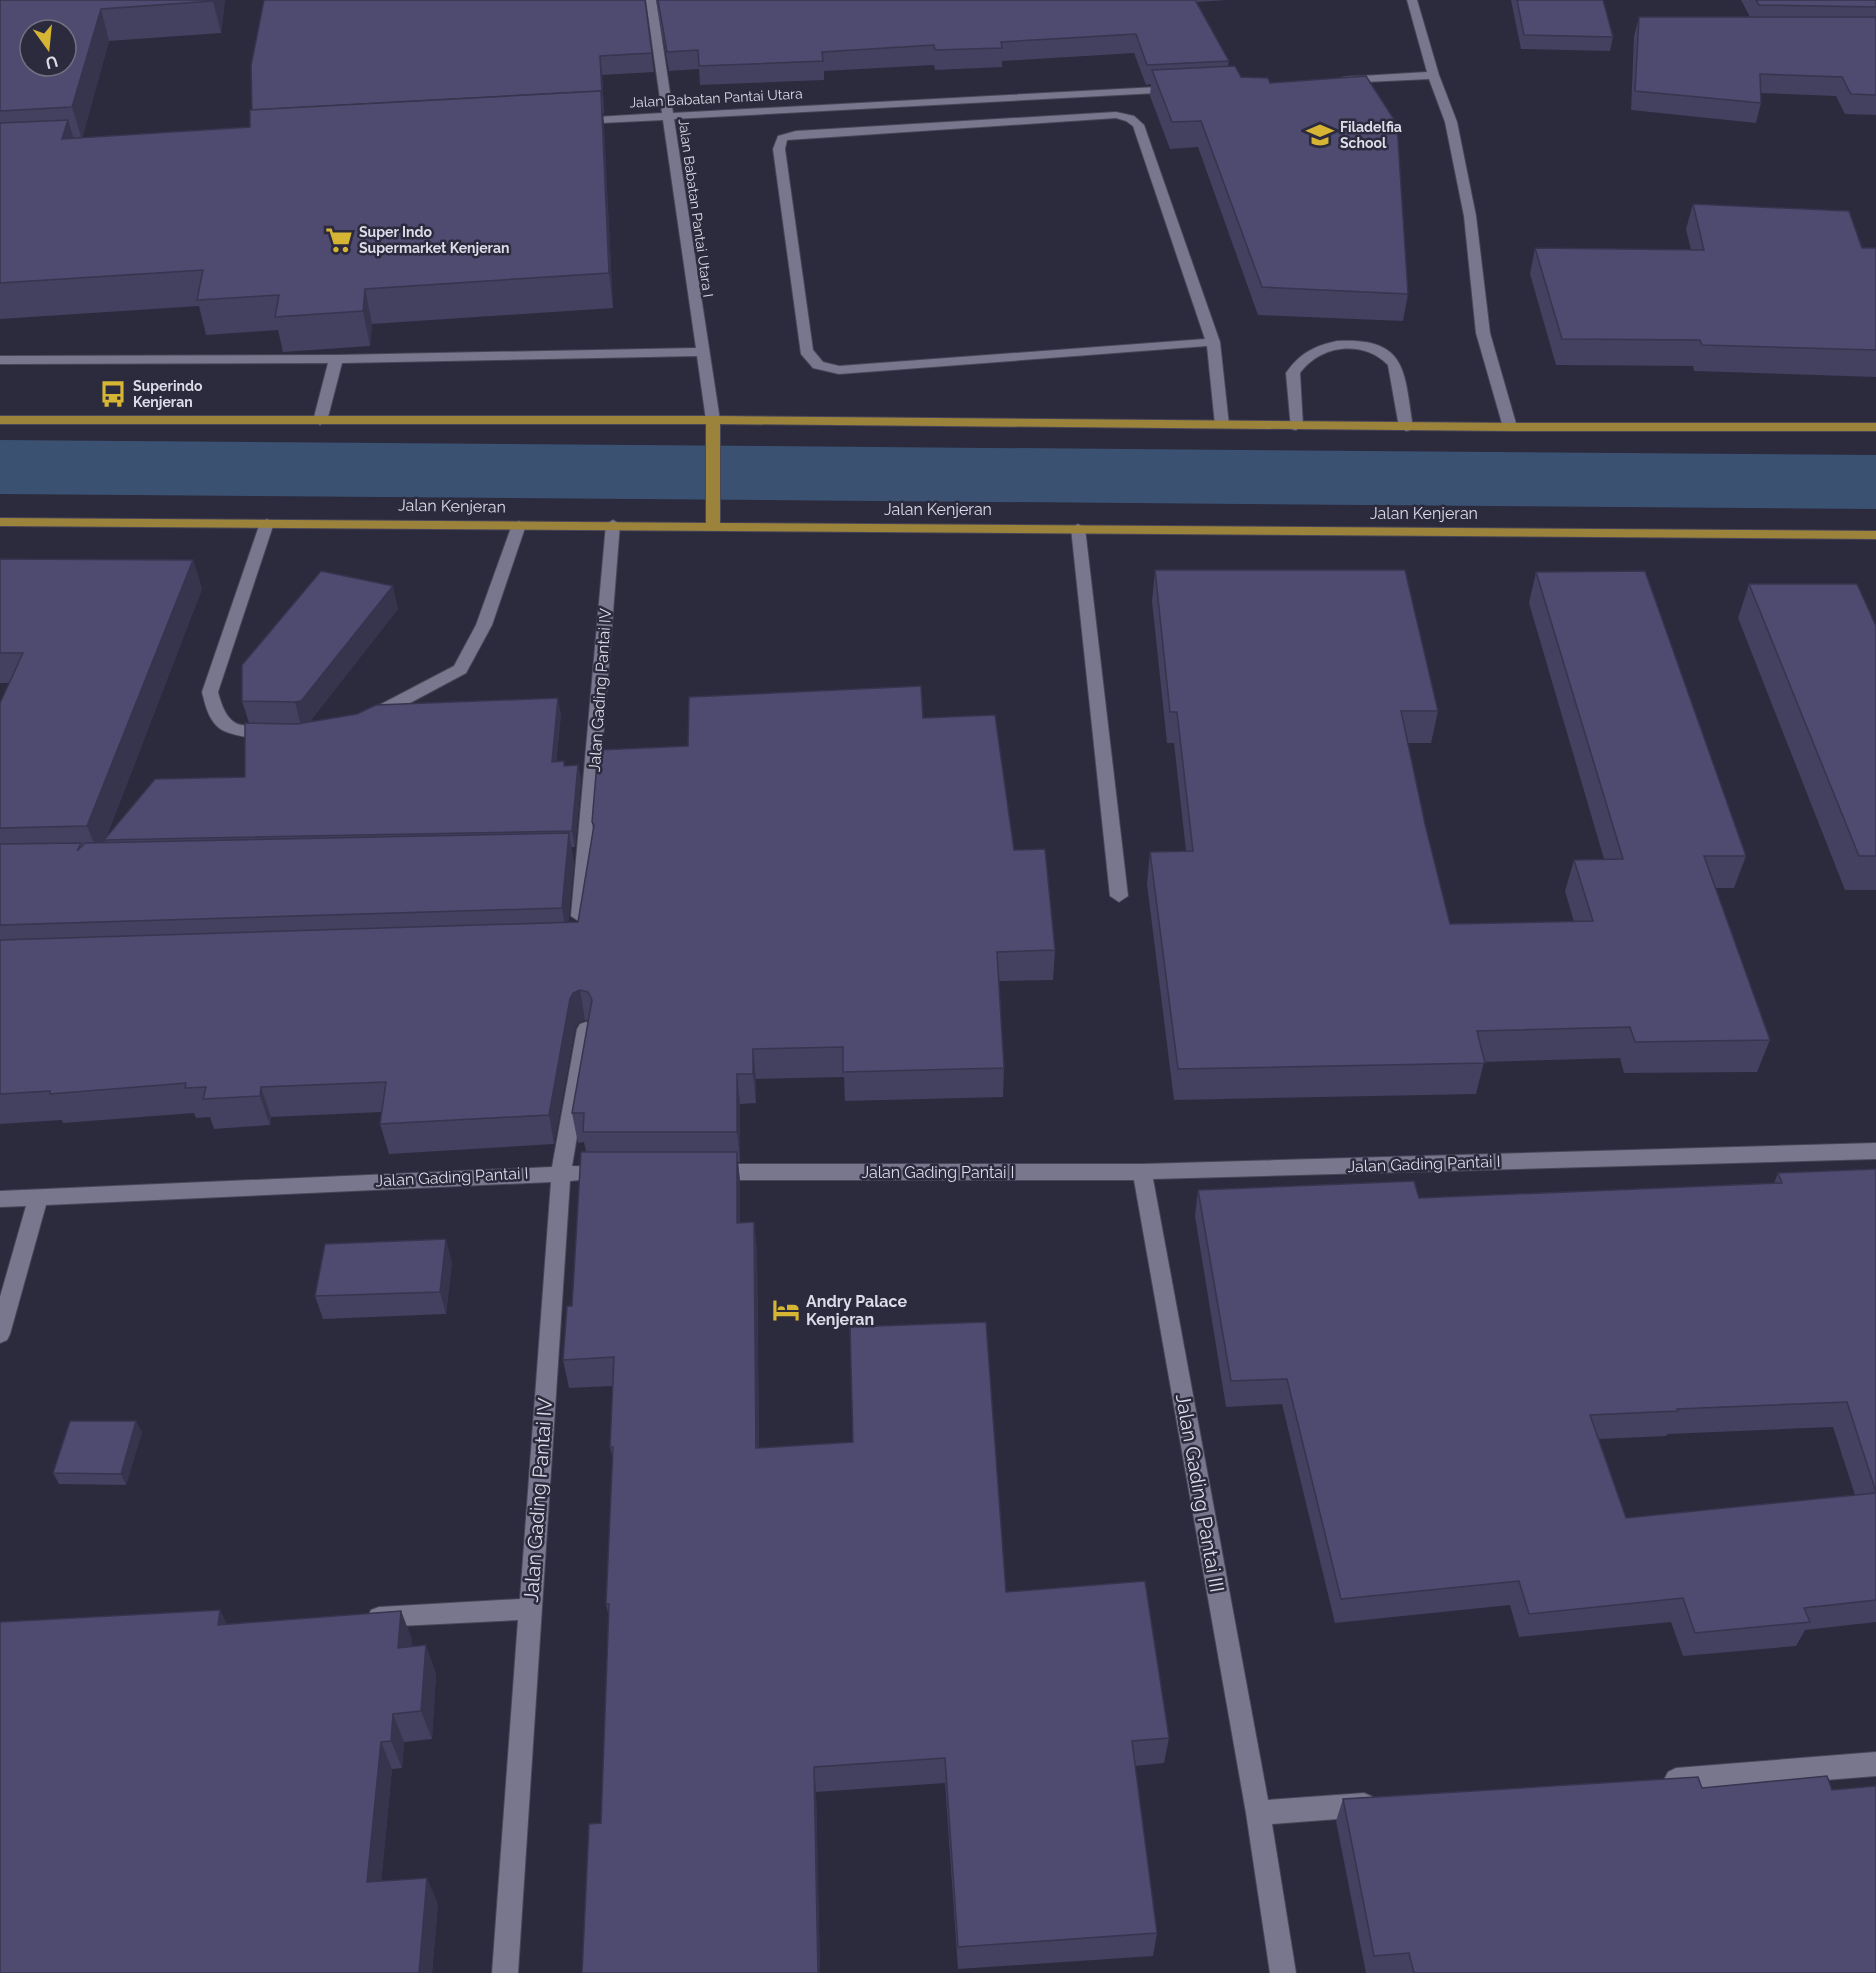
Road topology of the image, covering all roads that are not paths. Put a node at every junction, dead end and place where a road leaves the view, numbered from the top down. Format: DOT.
graph roads {
  1 [pos="651,0"];
  2 [pos="1412,0"];
  3 [pos="1433,75"];
  4 [pos="1327,81"];
  5 [pos="1185,88"];
  6 [pos="667,116"];
  7 [pos="572,121"];
  8 [pos="1213,342"];
  9 [pos="702,352"];
  10 [pos="336,359"];
  11 [pos="0,360"];
  12 [pos="0,420"];
  13 [pos="320,421"];
  14 [pos="713,423"];
  15 [pos="1222,425"];
  16 [pos="1296,426"];
  17 [pos="1406,427"];
  18 [pos="1510,427"];
  19 [pos="1876,427"];
  20 [pos="714,521"];
  21 [pos="0,522"];
  22 [pos="267,523"];
  23 [pos="613,524"];
  24 [pos="519,525"];
  25 [pos="1078,528"];
  26 [pos="1876,535"];
  27 [pos="360,723"];
  28 [pos="279,732"];
  29 [pos="564,855"];
  30 [pos="587,855"];
  31 [pos="1119,896"];
  32 [pos="578,935"];
  33 [pos="586,1029"];
  34 [pos="1876,1151"];
  35 [pos="561,1172"];
  36 [pos="620,1172"];
  37 [pos="691,1172"];
  38 [pos="1142,1172"];
  39 [pos="39,1197"];
  40 [pos="0,1199"];
  41 [pos="0,1334"];
  42 [pos="530,1609"];
  43 [pos="354,1618"];
  44 [pos="1876,1764"];
  45 [pos="1650,1782"];
  46 [pos="1389,1803"];
  47 [pos="1258,1813"];
  48 [pos="505,1973"];
  49 [pos="1283,1973"];
  1 -- 6 [label="street, Jalan Babatan Pantai Utara I"];
  2 -- 3 [label="street"];
  3 -- 4 [label="street"];
  3 -- 18 [label="street"];
  5 -- 6 [label="street, Jalan Babatan Pantai Utara"];
  6 -- 7 [label="street, Jalan Babatan Pantai Utara"];
  6 -- 9 [label="street, Jalan Babatan Pantai Utara I"];
  8 -- 8 [label="street"];
  8 -- 15 [label="street"];
  9 -- 10 [label="street"];
  9 -- 14 [label="street, Jalan Babatan Pantai Utara I"];
  10 -- 11 [label="street"];
  10 -- 13 [label="street"];
  12 -- 13 [label="main road"];
  13 -- 14 [label="main road"];
  14 -- 15 [label="main road"];
  14 -- 20 [label="main road"];
  15 -- 16 [label="main road"];
  16 -- 17 [label="main road"];
  16 -- 17 [label="street"];
  17 -- 18 [label="main road"];
  18 -- 19 [label="main road"];
  20 -- 23 [label="main road, Jalan Kenjeran"];
  20 -- 25 [label="main road, Jalan Kenjeran"];
  21 -- 22 [label="main road, Jalan Kenjeran"];
  22 -- 24 [label="main road, Jalan Kenjeran"];
  22 -- 28 [label="street"];
  23 -- 24 [label="main road, Jalan Kenjeran"];
  23 -- 30 [label="street, Jalan Gading Pantai IV"];
  24 -- 27 [label="street"];
  25 -- 26 [label="main road, Jalan Kenjeran"];
  25 -- 31 [label="street"];
  29 -- 30 [label="street"];
  30 -- 32 [label="street, Jalan Gading Pantai IV"];
  33 -- 35 [label="street, Jalan Gading Pantai IV"];
  34 -- 38 [label="street, Jalan Gading Pantai I"];
  35 -- 36 [label="street, Jalan Gading Pantai I"];
  35 -- 39 [label="street, Jalan Gading Pantai I"];
  35 -- 42 [label="street, Jalan Gading Pantai IV"];
  37 -- 38 [label="street, Jalan Gading Pantai I"];
  38 -- 47 [label="street, Jalan Gading Pantai III"];
  39 -- 40 [label="street, Jalan Gading Pantai I"];
  39 -- 41 [label="street"];
  42 -- 43 [label="street"];
  42 -- 48 [label="street, Jalan Gading Pantai IV"];
  44 -- 45 [label="street"];
  46 -- 47 [label="street"];
  47 -- 49 [label="street, Jalan Gading Pantai III"];
}
